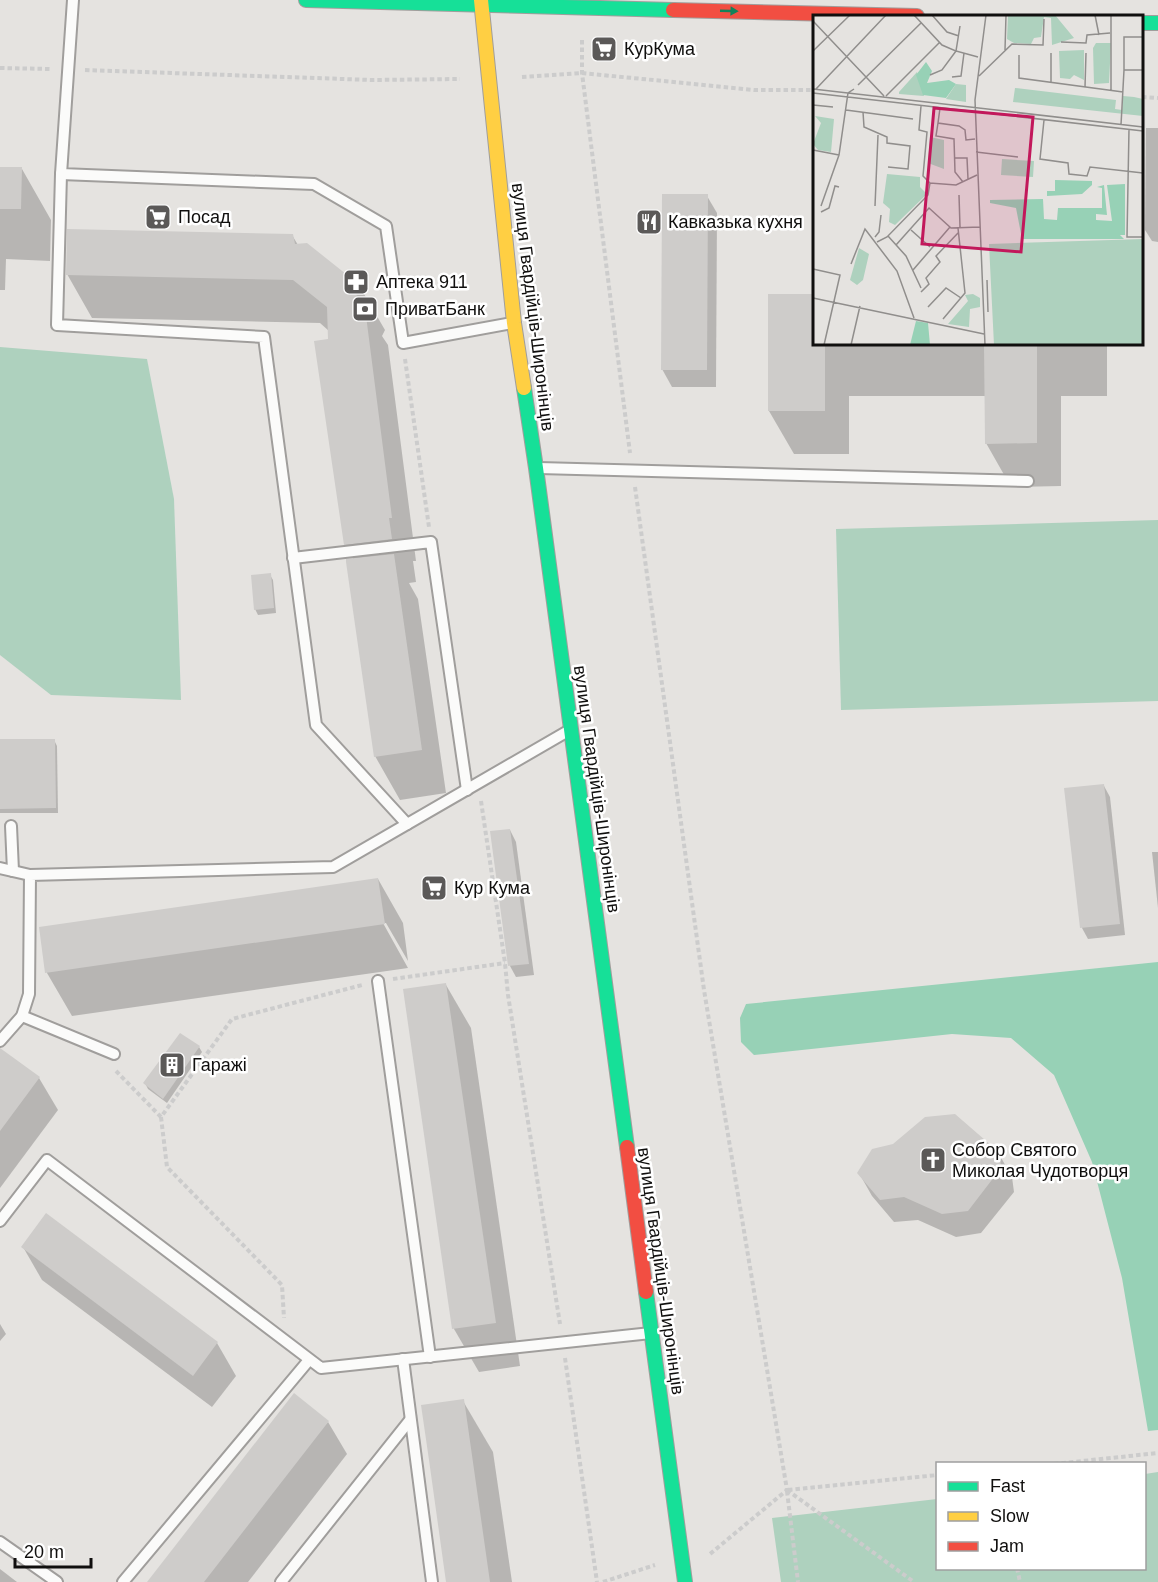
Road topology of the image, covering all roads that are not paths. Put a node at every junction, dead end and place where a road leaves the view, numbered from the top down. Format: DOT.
graph roads {
  1 [pos="73,0"];
  2 [pos="306,0"];
  3 [pos="481,2"];
  4 [pos="886,15"];
  5 [pos="61,174"];
  6 [pos="514,323"];
  7 [pos="536,468"];
  8 [pos="1028,481"];
  9 [pos="293,558"];
  10 [pos="571,730"];
  11 [pos="467,790"];
  12 [pos="407,824"];
  13 [pos="11,826"];
  14 [pos="0,868"];
  15 [pos="12,871"];
  16 [pos="30,875"];
  17 [pos="378,981"];
  18 [pos="22,1016"];
  19 [pos="0,1041"];
  20 [pos="114,1054"];
  21 [pos="0,1221"];
  22 [pos="651,1333"];
  23 [pos="430,1357"];
  24 [pos="403,1359"];
  25 [pos="309,1360"];
  26 [pos="410,1420"];
  27 [pos="0,1542"];
  28 [pos="57,1582"];
  29 [pos="123,1582"];
  30 [pos="280,1582"];
  31 [pos="432,1582"];
  32 [pos="685,1582"];
  1 -- 5 [label="lane"];
  2 -- 3 [label="main road"];
  3 -- 4 [label="main road, one-way"];
  3 -- 6 [label="main road, вулиця Гвардійців-Широнінців"];
  5 -- 6 [label="lane"];
  5 -- 9 [label="lane"];
  6 -- 7 [label="main road, вулиця Гвардійців-Широнінців"];
  7 -- 8 [label="lane"];
  7 -- 10 [label="main road, вулиця Гвардійців-Широнінців"];
  9 -- 11 [label="lane"];
  9 -- 12 [label="lane"];
  10 -- 11 [label="lane"];
  10 -- 22 [label="main road, вулиця Гвардійців-Широнінців"];
  11 -- 12 [label="lane"];
  12 -- 16 [label="lane"];
  13 -- 15 [label="lane"];
  14 -- 15 [label="lane"];
  15 -- 16 [label="lane"];
  16 -- 18 [label="lane"];
  17 -- 23 [label="lane"];
  18 -- 19 [label="lane"];
  18 -- 20 [label="lane"];
  21 -- 25 [label="lane"];
  22 -- 23 [label="lane"];
  22 -- 32 [label="main road, вулиця Гвардійців-Широнінців"];
  23 -- 24 [label="lane"];
  24 -- 25 [label="lane"];
  24 -- 26 [label="lane"];
  25 -- 29 [label="lane"];
  26 -- 30 [label="lane"];
  26 -- 31 [label="lane"];
  27 -- 28 [label="lane"];
}
